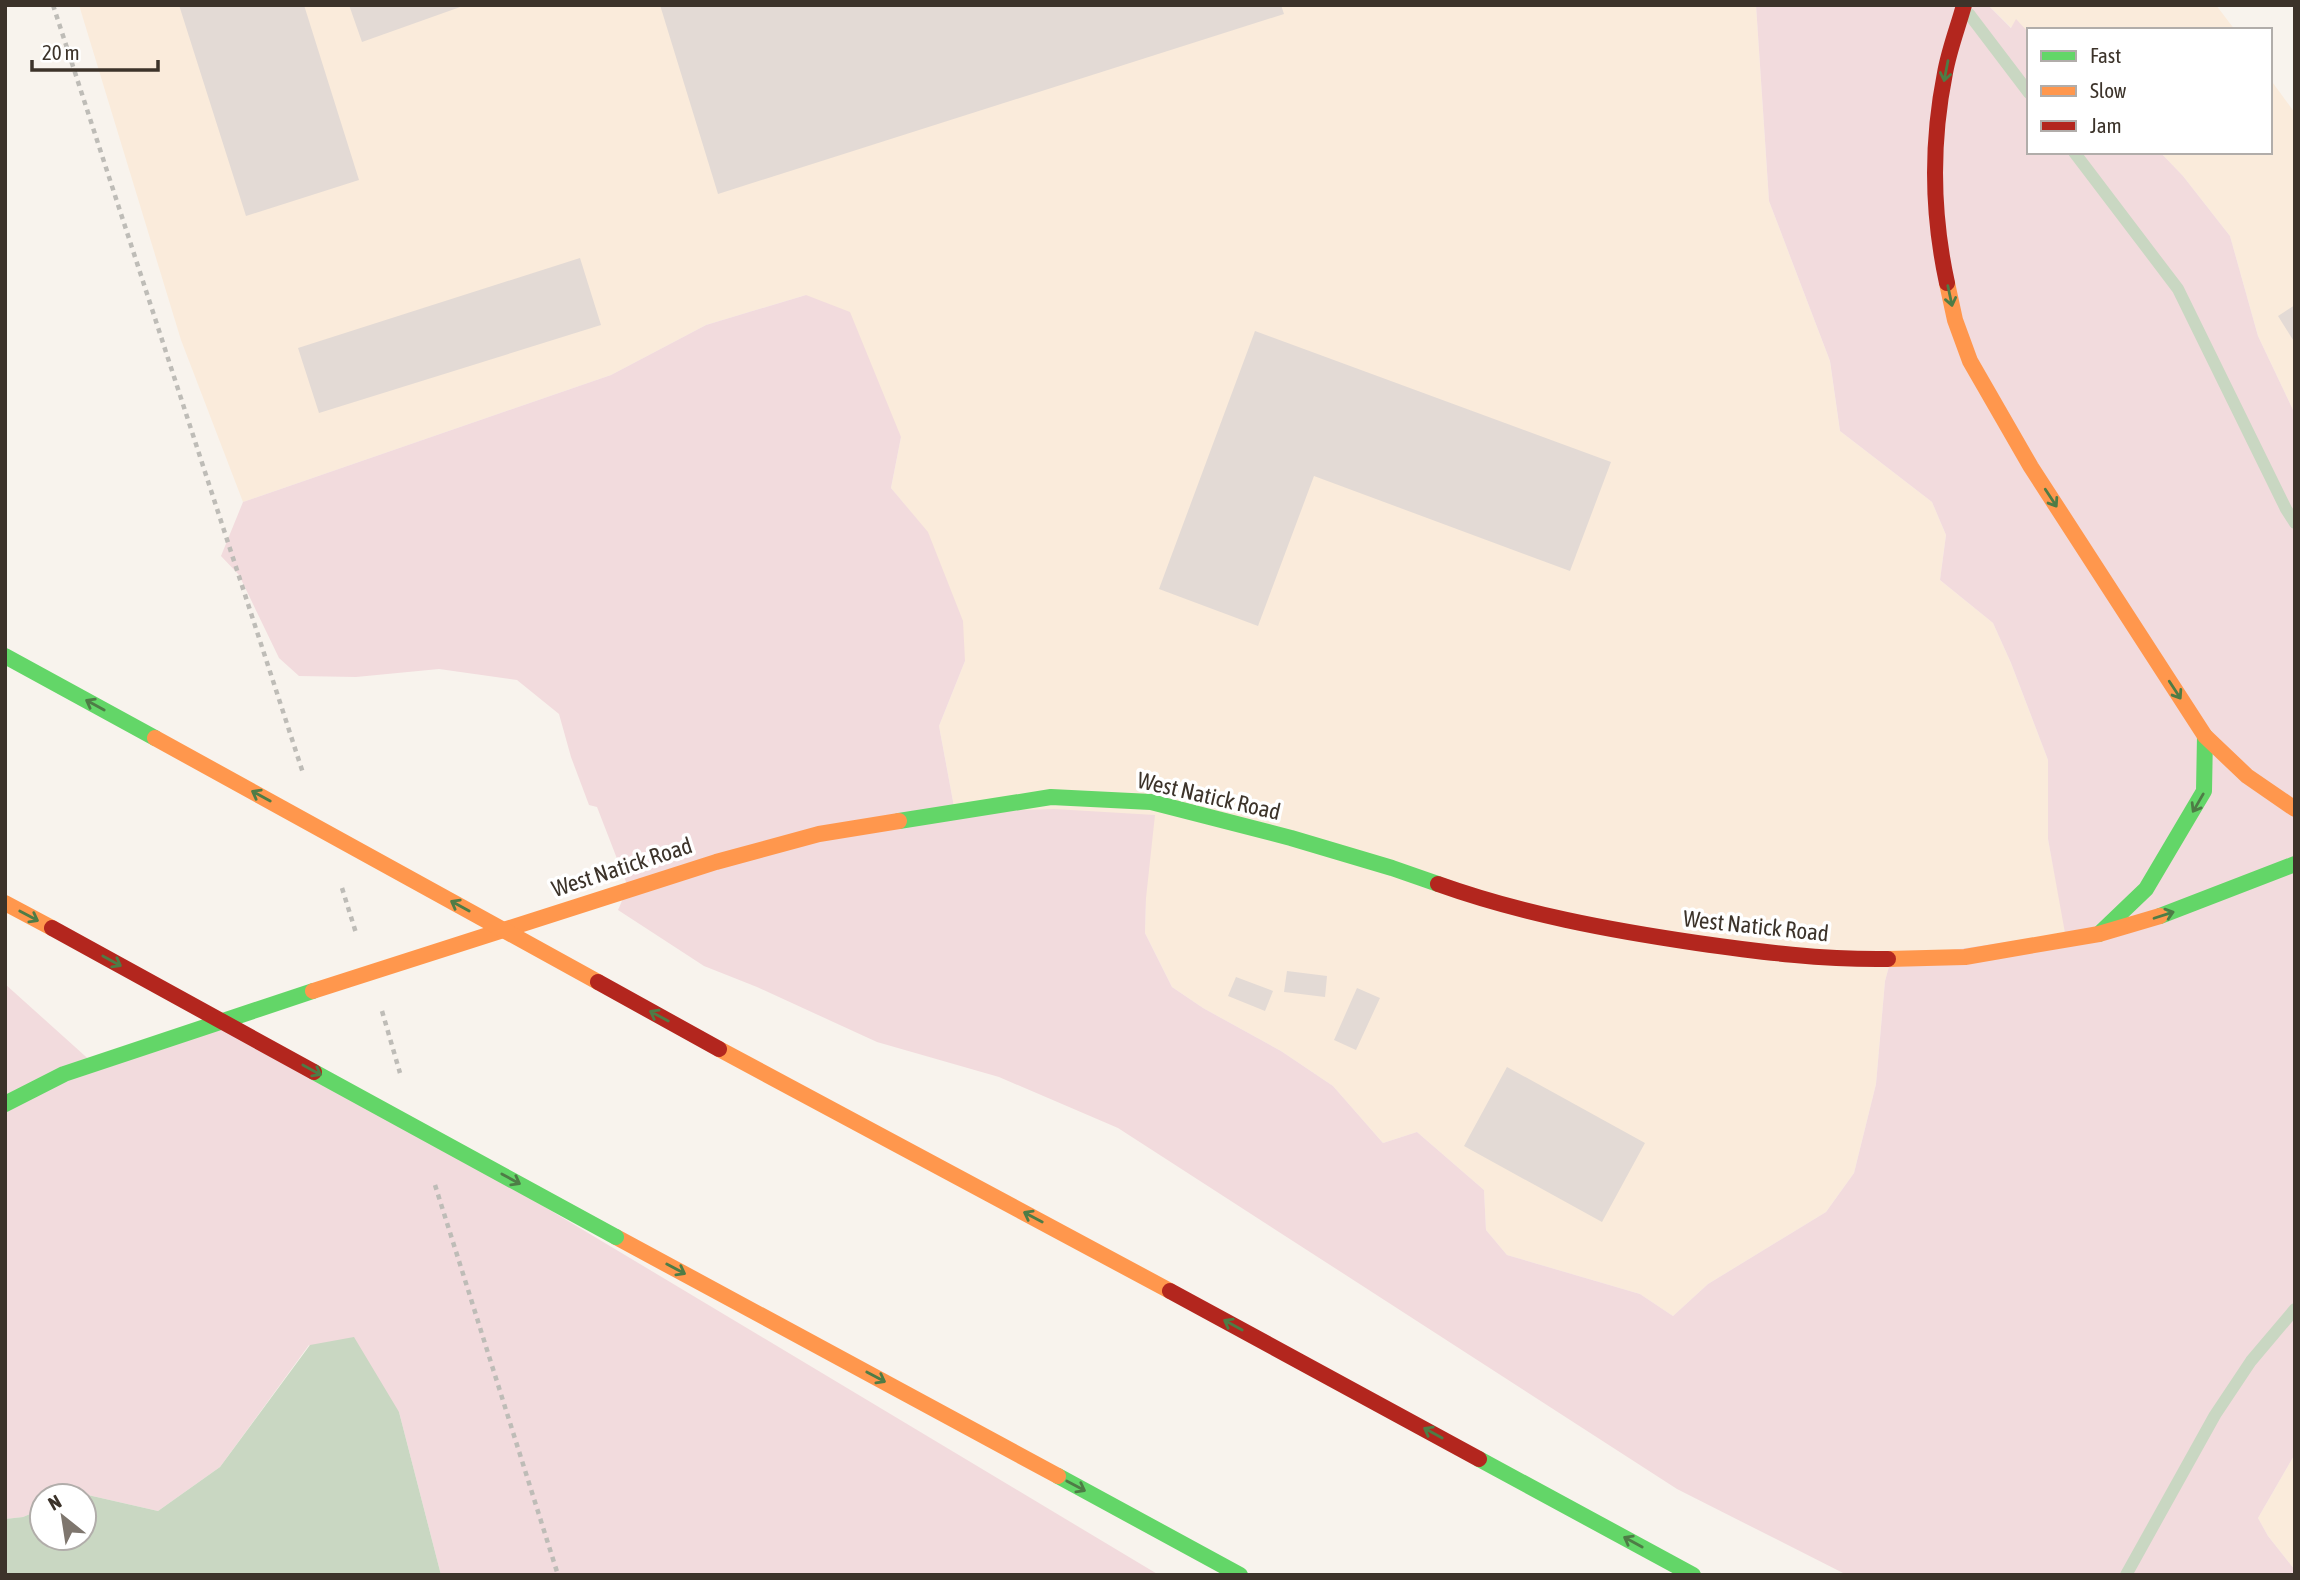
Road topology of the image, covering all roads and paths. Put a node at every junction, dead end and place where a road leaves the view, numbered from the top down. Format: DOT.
graph roads {
  1 [pos="1964,5"];
  2 [pos="5,656"];
  3 [pos="2205,736"];
  4 [pos="2295,809"];
  5 [pos="2295,864"];
  6 [pos="5,903"];
  7 [pos="2099,934"];
  8 [pos="5,1104"];
  9 [pos="1240,1575"];
  10 [pos="1693,1575"];
  1 -- 3 [label="main road, one-way"];
  10 -- 2 [label="main road, one-way, bridge"];
  3 -- 4 [label="main road"];
  3 -- 7 [label="main road, one-way"];
  7 -- 5 [label="main road, West Natick Road, one-way"];
  6 -- 9 [label="main road, one-way, bridge"];
  7 -- 8 [label="main road, West Natick Road"];
}
